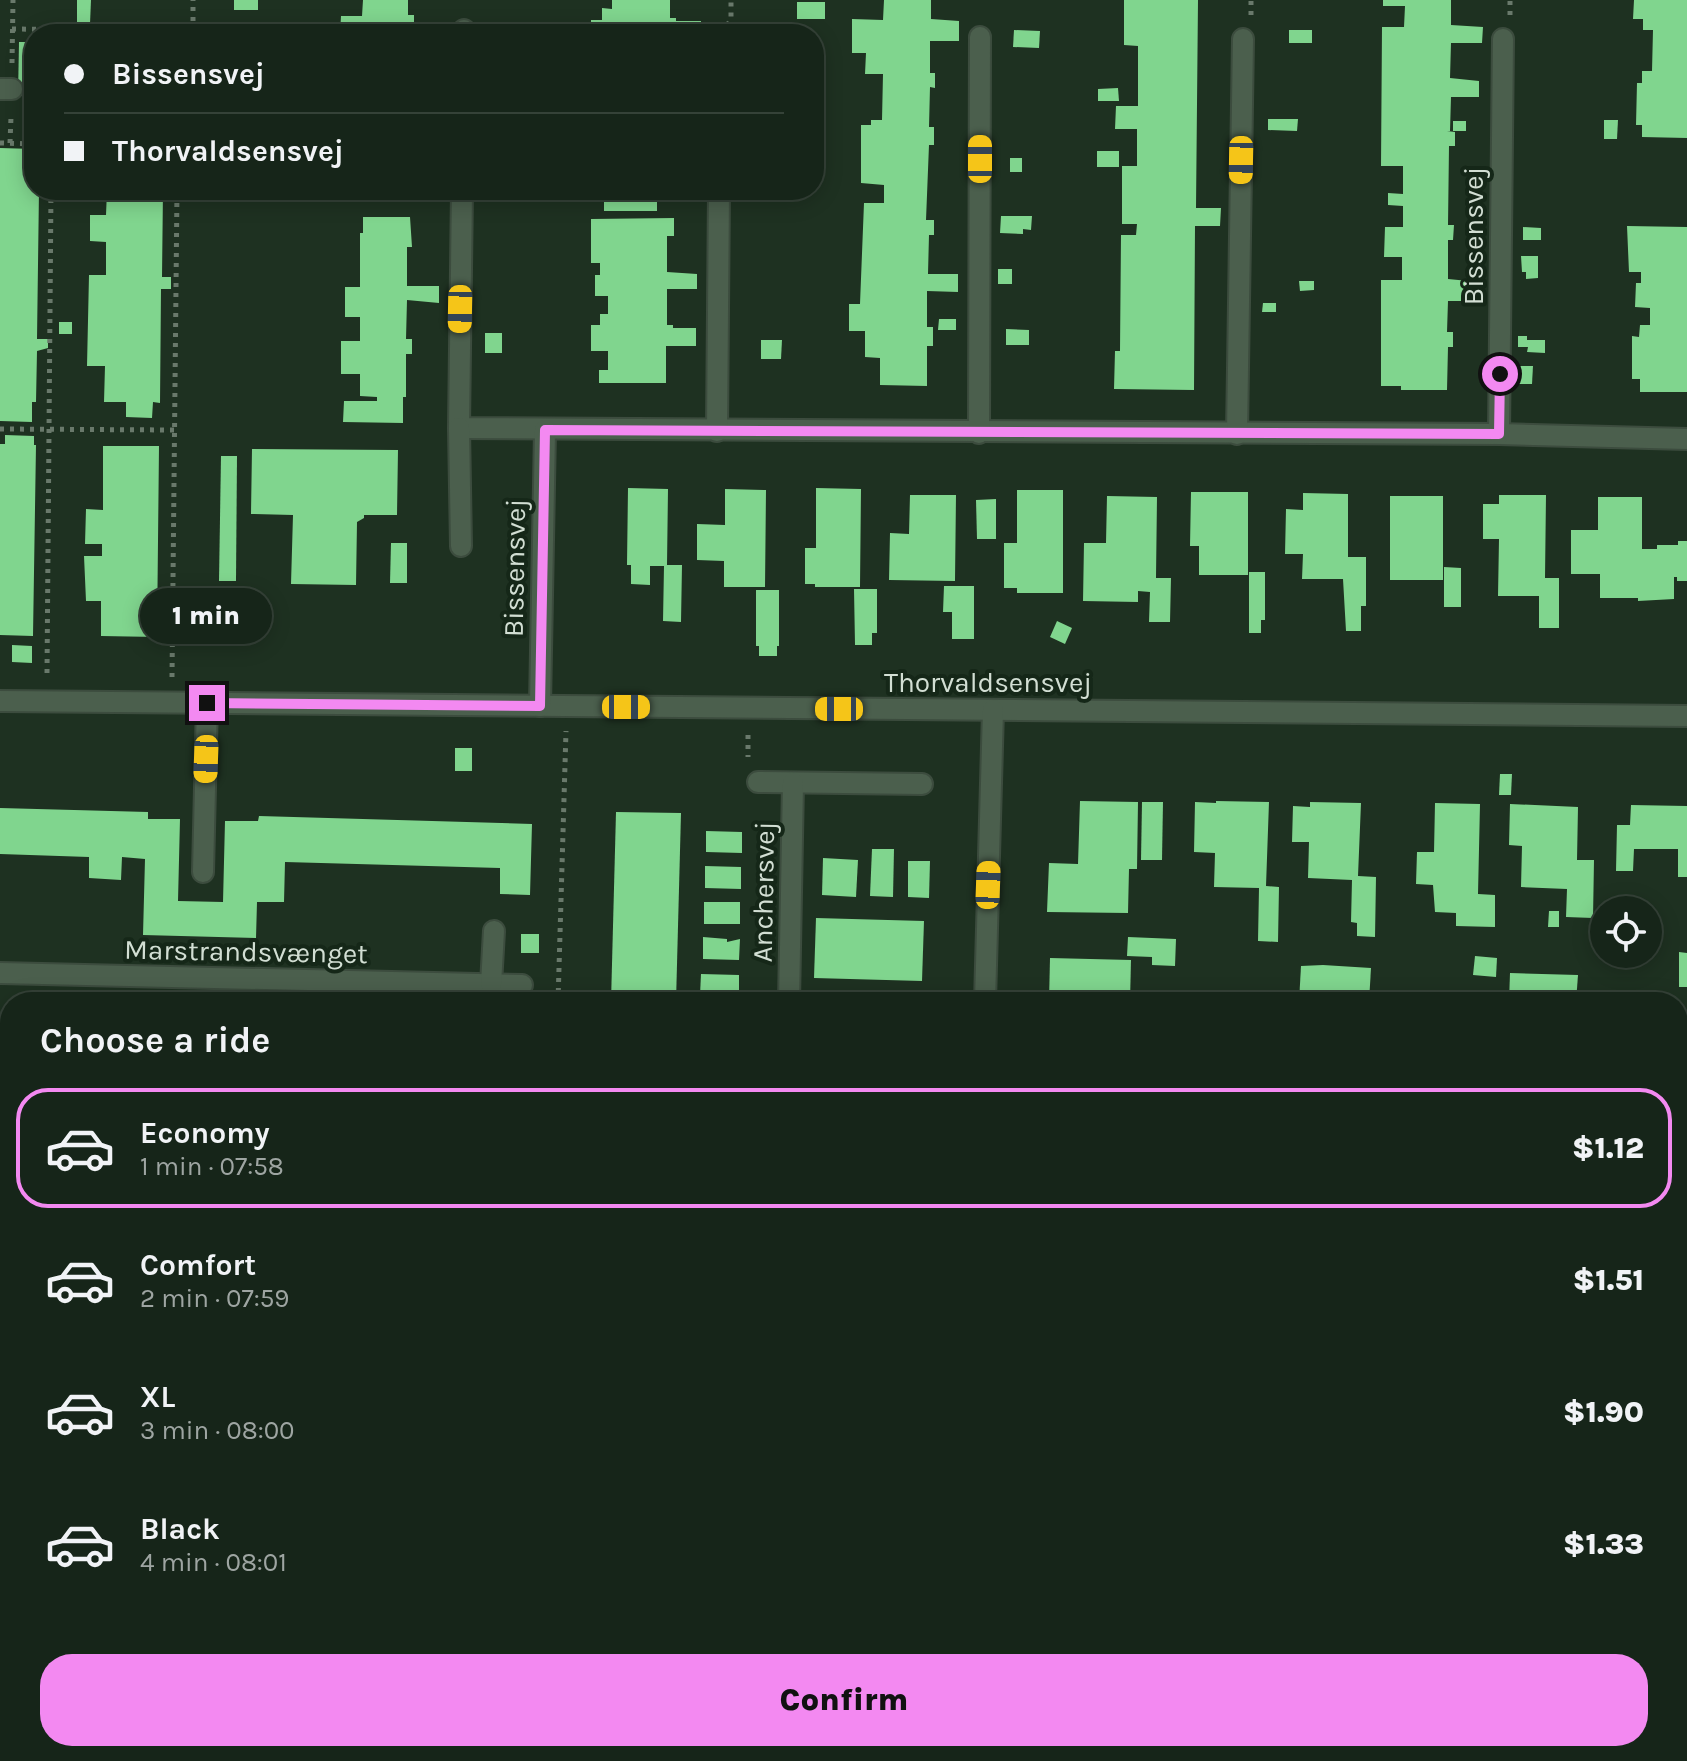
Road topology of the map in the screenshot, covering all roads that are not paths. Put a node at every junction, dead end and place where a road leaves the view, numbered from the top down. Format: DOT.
graph roads {
  1 [pos="980,37"];
  2 [pos="1243,39"];
  3 [pos="1503,39"];
  4 [pos="462,200"];
  5 [pos="719,200"];
  6 [pos="459,428"];
  7 [pos="545,430"];
  8 [pos="717,431"];
  9 [pos="979,433"];
  10 [pos="1237,434"];
  11 [pos="1499,434"];
  12 [pos="1687,439"];
  13 [pos="461,546"];
  14 [pos="0,701"];
  15 [pos="207,703"];
  16 [pos="540,706"];
  17 [pos="993,710"];
  18 [pos="1687,716"];
  19 [pos="758,782"];
  20 [pos="793,783"];
  21 [pos="922,784"];
  22 [pos="203,872"];
  23 [pos="494,931"];
  24 [pos="0,973"];
  25 [pos="491,984"];
  26 [pos="522,985"];
  27 [pos="789,992"];
  28 [pos="985,992"];
  1 -- 9 [label="street"];
  2 -- 10 [label="street"];
  3 -- 11 [label="street, Bissensvej"];
  4 -- 6 [label="street"];
  5 -- 8 [label="street"];
  6 -- 7 [label="street"];
  6 -- 13 [label="street"];
  7 -- 8 [label="street"];
  7 -- 16 [label="street, Bissensvej"];
  8 -- 9 [label="street"];
  9 -- 10 [label="street"];
  10 -- 11 [label="street"];
  11 -- 12 [label="street"];
  14 -- 15 [label="street, Thorvaldsensvej"];
  15 -- 16 [label="street, Thorvaldsensvej"];
  15 -- 22 [label="street"];
  16 -- 17 [label="street, Thorvaldsensvej"];
  17 -- 18 [label="street, Thorvaldsensvej"];
  17 -- 28 [label="street"];
  19 -- 20 [label="street, Anchersvej"];
  20 -- 21 [label="street, Anchersvej"];
  20 -- 27 [label="street, Anchersvej"];
  23 -- 25 [label="street"];
  24 -- 25 [label="street, Marstrandsvænget"];
  25 -- 26 [label="street, Marstrandsvænget"];
}
